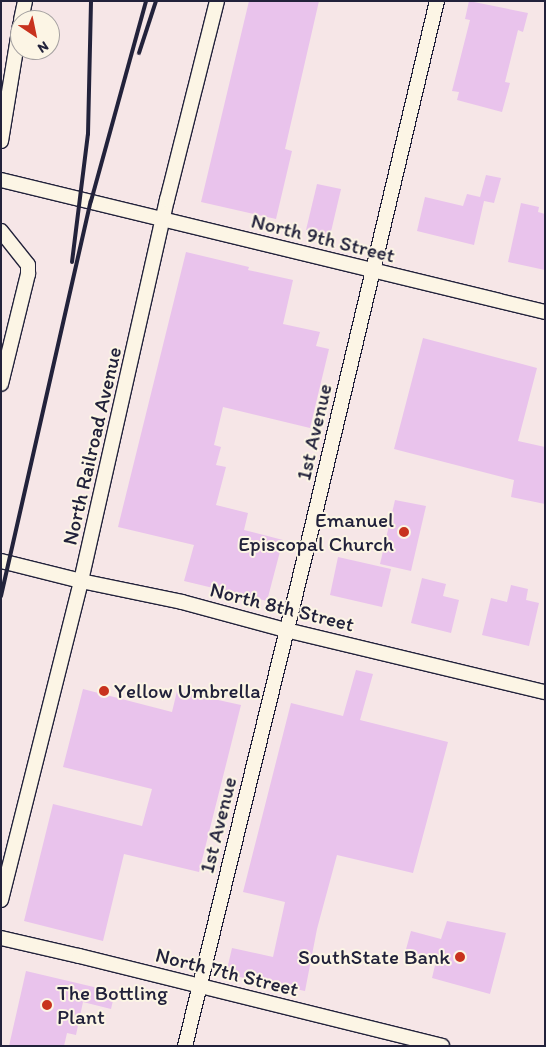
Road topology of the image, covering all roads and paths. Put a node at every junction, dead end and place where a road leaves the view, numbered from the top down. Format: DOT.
graph roads {
  1 [pos="217,1"];
  2 [pos="437,1"];
  3 [pos="14,60"];
  4 [pos="1,141"];
  5 [pos="1,180"];
  6 [pos="163,220"];
  7 [pos="1,231"];
  8 [pos="372,271"];
  9 [pos="545,312"];
  10 [pos="1,384"];
  11 [pos="5,562"];
  12 [pos="81,581"];
  13 [pos="286,630"];
  14 [pos="545,692"];
  15 [pos="1,900"];
  16 [pos="1,938"];
  17 [pos="200,986"];
  18 [pos="185,1046"];
  19 [pos="442,1046"];
  1 -- 6 [label="street, North Railroad Avenue"];
  2 -- 8 [label="street, 1st Avenue"];
  3 -- 4 [label="street"];
  5 -- 6 [label="street, North 9th Street"];
  6 -- 8 [label="street, North 9th Street"];
  6 -- 12 [label="street, North Railroad Avenue"];
  7 -- 10 [label="street"];
  8 -- 9 [label="street, North 9th Street"];
  8 -- 13 [label="street, 1st Avenue"];
  11 -- 12 [label="street, North 8th Street"];
  12 -- 13 [label="street, North 8th Street"];
  12 -- 15 [label="street, North Railroad Avenue"];
  13 -- 14 [label="street, North 8th Street"];
  13 -- 17 [label="street, 1st Avenue"];
  16 -- 17 [label="street, North 7th Street"];
  17 -- 18 [label="street, 1st Avenue"];
  17 -- 19 [label="street, North 7th Street"];
}
